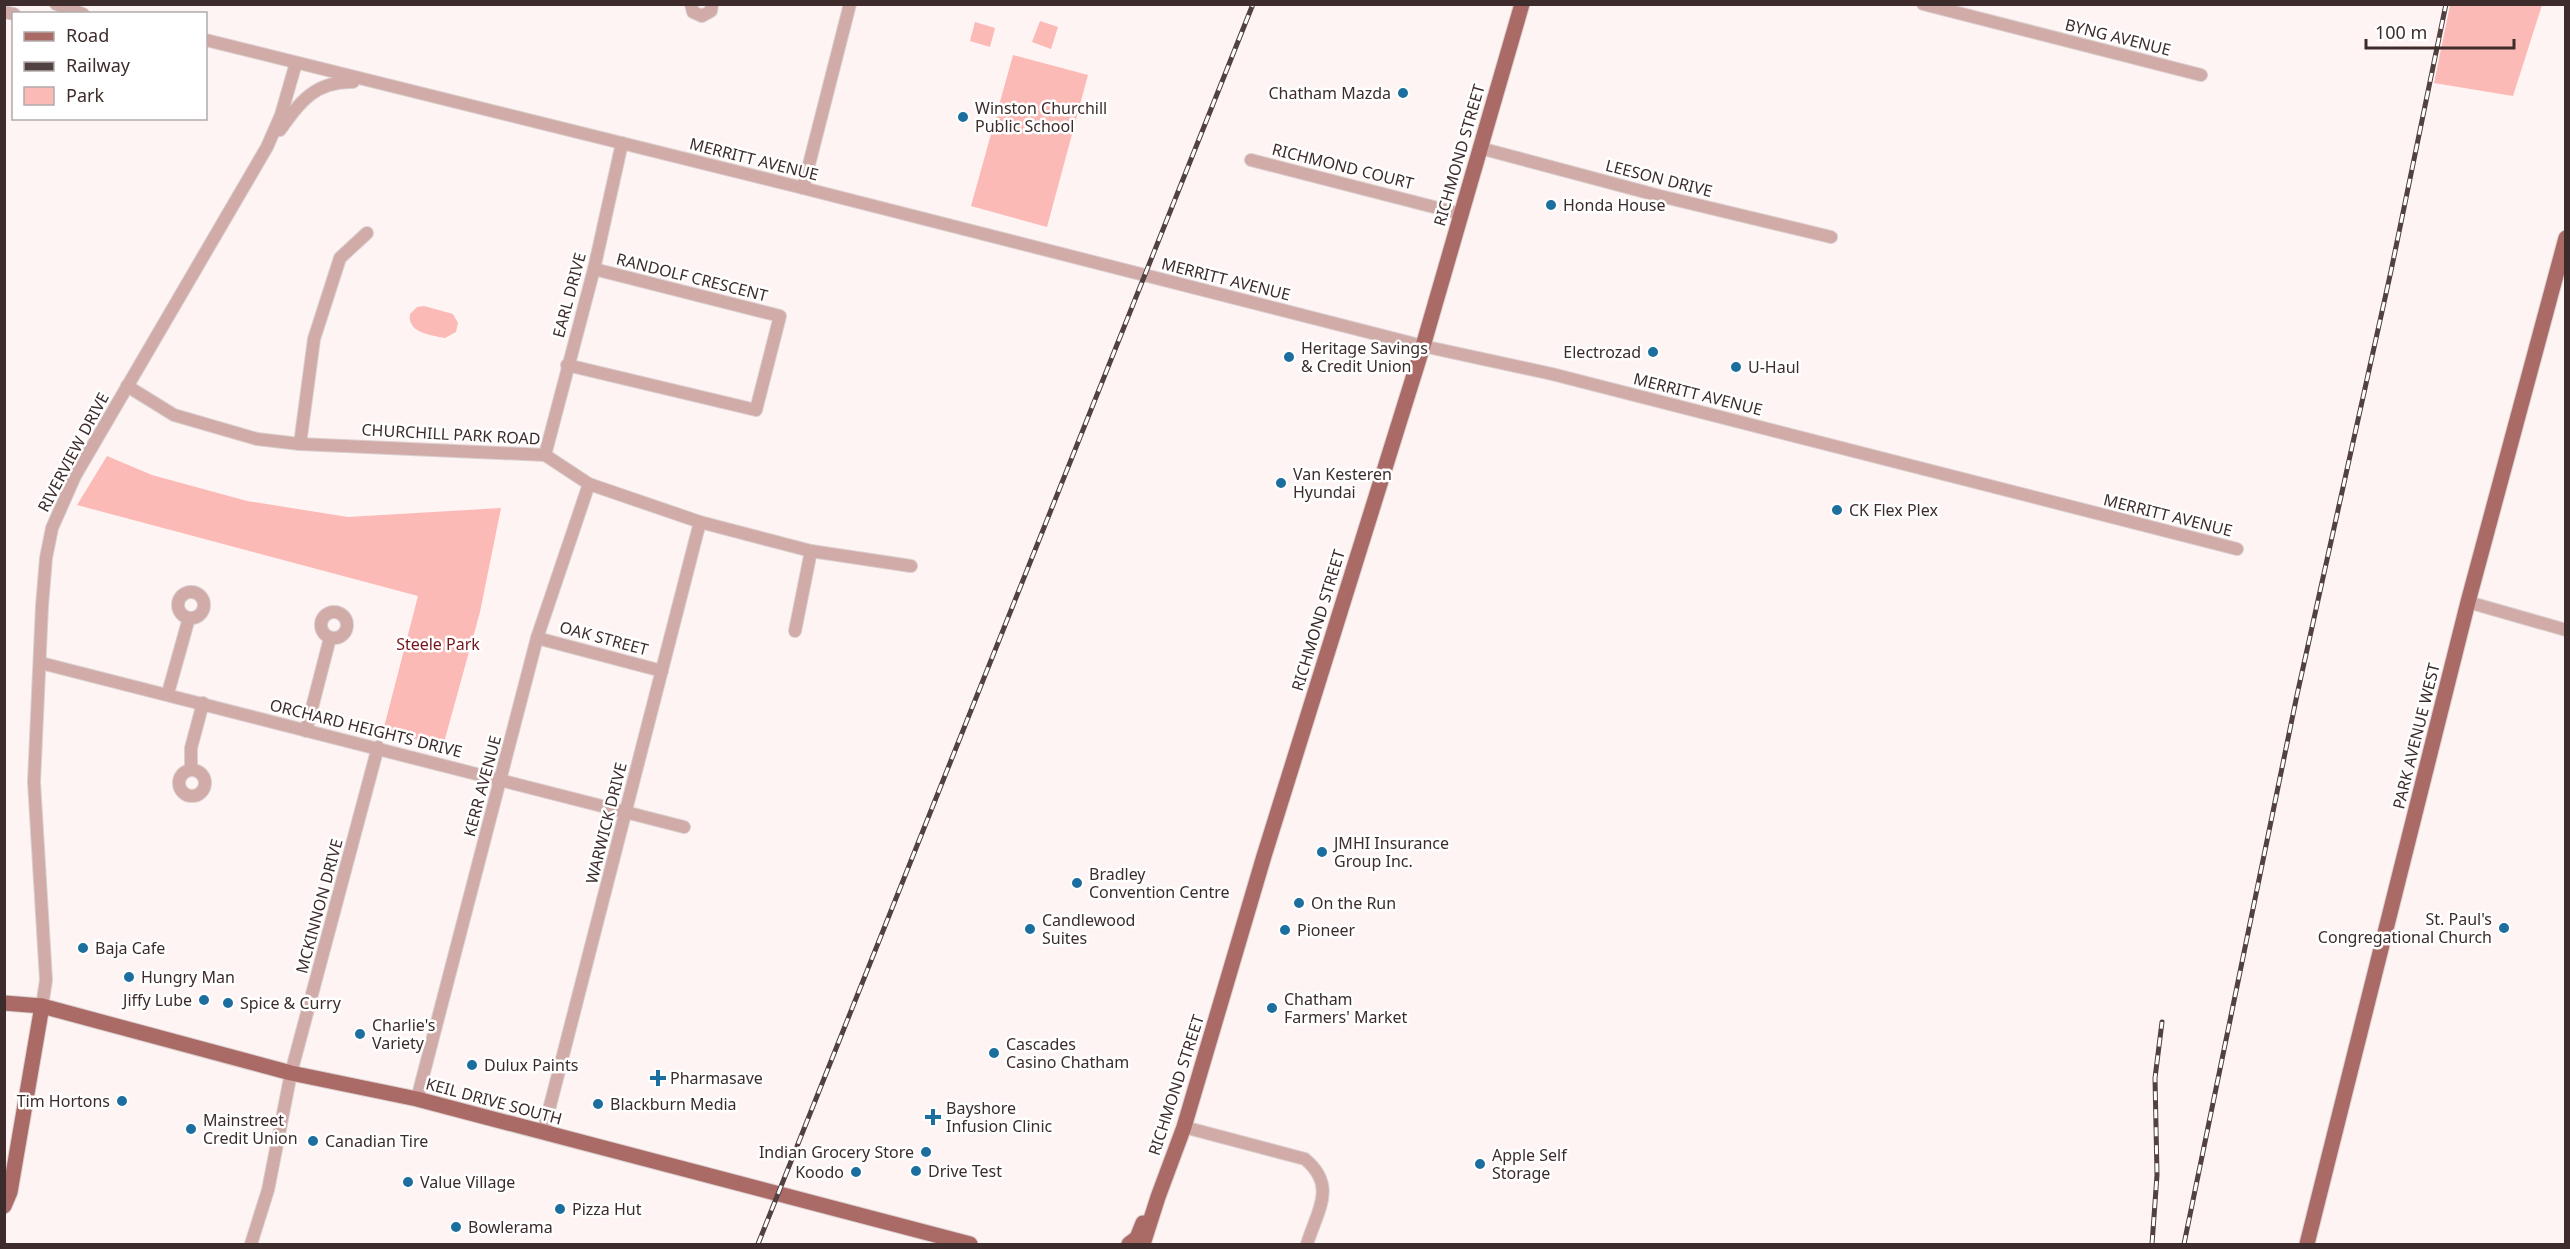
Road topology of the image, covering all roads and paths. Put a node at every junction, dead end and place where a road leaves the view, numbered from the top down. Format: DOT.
graph roads {
  1 [pos="56,4"];
  2 [pos="691,4"];
  3 [pos="712,4"];
  4 [pos="850,4"];
  5 [pos="1522,4"];
  6 [pos="1923,4"];
  7 [pos="76,12"];
  8 [pos="207,40"];
  9 [pos="296,63"];
  10 [pos="2200,75"];
  11 [pos="375,82"];
  12 [pos="622,143"];
  13 [pos="267,147"];
  14 [pos="1480,148"];
  15 [pos="1251,160"];
  16 [pos="803,188"];
  17 [pos="1461,214"];
  18 [pos="367,233"];
  19 [pos="1831,237"];
  20 [pos="2565,238"];
  21 [pos="594,269"];
  22 [pos="1423,346"];
  23 [pos="567,365"];
  24 [pos="127,386"];
  25 [pos="300,444"];
  26 [pos="545,455"];
  27 [pos="589,484"];
  28 [pos="700,522"];
  29 [pos="2237,549"];
  30 [pos="811,551"];
  31 [pos="911,566"];
  32 [pos="2468,603"];
  33 [pos="189,618"];
  34 [pos="2565,630"];
  35 [pos="795,631"];
  36 [pos="330,638"];
  37 [pos="537,638"];
  38 [pos="41,663"];
  39 [pos="662,670"];
  40 [pos="168,693"];
  41 [pos="202,703"];
  42 [pos="306,730"];
  43 [pos="378,747"];
  44 [pos="190,770"];
  45 [pos="501,779"];
  46 [pos="626,811"];
  47 [pos="684,827"];
  48 [pos="6,1003"];
  49 [pos="42,1006"];
  50 [pos="291,1073"];
  51 [pos="417,1100"];
  52 [pos="1184,1127"];
  53 [pos="543,1133"];
  54 [pos="1158,1197"];
  55 [pos="4,1206"];
  56 [pos="251,1245"];
  57 [pos="970,1245"];
  58 [pos="1129,1245"];
  59 [pos="1143,1245"];
  60 [pos="1307,1245"];
  61 [pos="2307,1245"];
  1 -- 7 [label="street"];
  2 -- 3 [label="street"];
  4 -- 16 [label="street"];
  5 -- 14 [label="main road, RICHMOND STREET"];
  6 -- 10 [label="street, BYNG AVENUE"];
  8 -- 9 [label="street, MERRITT AVENUE"];
  9 -- 11 [label="street, MERRITT AVENUE"];
  9 -- 13 [label="street, RIVERVIEW DRIVE"];
  11 -- 12 [label="street, MERRITT AVENUE"];
  11 -- 13 [label="street"];
  12 -- 16 [label="street, MERRITT AVENUE"];
  12 -- 21 [label="street, EARL DRIVE"];
  13 -- 24 [label="street, RIVERVIEW DRIVE"];
  14 -- 17 [label="main road, RICHMOND STREET"];
  14 -- 19 [label="street, LEESON DRIVE"];
  15 -- 17 [label="street, RICHMOND COURT"];
  16 -- 22 [label="street, MERRITT AVENUE"];
  17 -- 22 [label="main road, RICHMOND STREET"];
  18 -- 25 [label="street"];
  20 -- 32 [label="main road, PARK AVENUE WEST"];
  21 -- 23 [label="street, EARL DRIVE"];
  21 -- 23 [label="street, RANDOLF CRESCENT"];
  22 -- 29 [label="street, MERRITT AVENUE"];
  22 -- 52 [label="main road, RICHMOND STREET"];
  23 -- 26 [label="street, EARL DRIVE"];
  24 -- 25 [label="street, CHURCHILL PARK ROAD"];
  24 -- 38 [label="street, RIVERVIEW DRIVE"];
  25 -- 26 [label="street, CHURCHILL PARK ROAD"];
  26 -- 27 [label="street, CHURCHILL PARK ROAD"];
  27 -- 28 [label="street, CHURCHILL PARK ROAD"];
  27 -- 37 [label="street, KERR AVENUE"];
  28 -- 30 [label="street, CHURCHILL PARK ROAD"];
  28 -- 39 [label="street, WARWICK DRIVE"];
  30 -- 31 [label="street, CHURCHILL PARK ROAD"];
  30 -- 35 [label="street"];
  32 -- 34 [label="street"];
  32 -- 61 [label="main road, PARK AVENUE WEST"];
  33 -- 40 [label="street"];
  36 -- 42 [label="street"];
  37 -- 39 [label="street, OAK STREET"];
  37 -- 45 [label="street, KERR AVENUE"];
  38 -- 40 [label="street, ORCHARD HEIGHTS DRIVE"];
  38 -- 49 [label="street, RIVERVIEW DRIVE"];
  39 -- 46 [label="street, WARWICK DRIVE"];
  40 -- 41 [label="street, ORCHARD HEIGHTS DRIVE"];
  41 -- 42 [label="street, ORCHARD HEIGHTS DRIVE"];
  41 -- 44 [label="street"];
  42 -- 43 [label="street, ORCHARD HEIGHTS DRIVE"];
  43 -- 45 [label="street, ORCHARD HEIGHTS DRIVE"];
  43 -- 50 [label="street, MCKINNON DRIVE"];
  45 -- 46 [label="street, ORCHARD HEIGHTS DRIVE"];
  45 -- 51 [label="street, KERR AVENUE"];
  46 -- 47 [label="street, ORCHARD HEIGHTS DRIVE"];
  46 -- 53 [label="street, WARWICK DRIVE"];
  48 -- 49 [label="main road, KEIL DRIVE SOUTH"];
  49 -- 50 [label="main road, KEIL DRIVE SOUTH"];
  49 -- 55 [label="main road"];
  50 -- 51 [label="main road, KEIL DRIVE SOUTH"];
  50 -- 56 [label="street, MCKINNON DRIVE"];
  51 -- 53 [label="main road, KEIL DRIVE SOUTH"];
  52 -- 54 [label="main road, RICHMOND STREET"];
  52 -- 60 [label="street"];
  53 -- 57 [label="main road, KEIL DRIVE SOUTH"];
  54 -- 58 [label="main road"];
  54 -- 59 [label="main road, RICHMOND STREET"];
}
